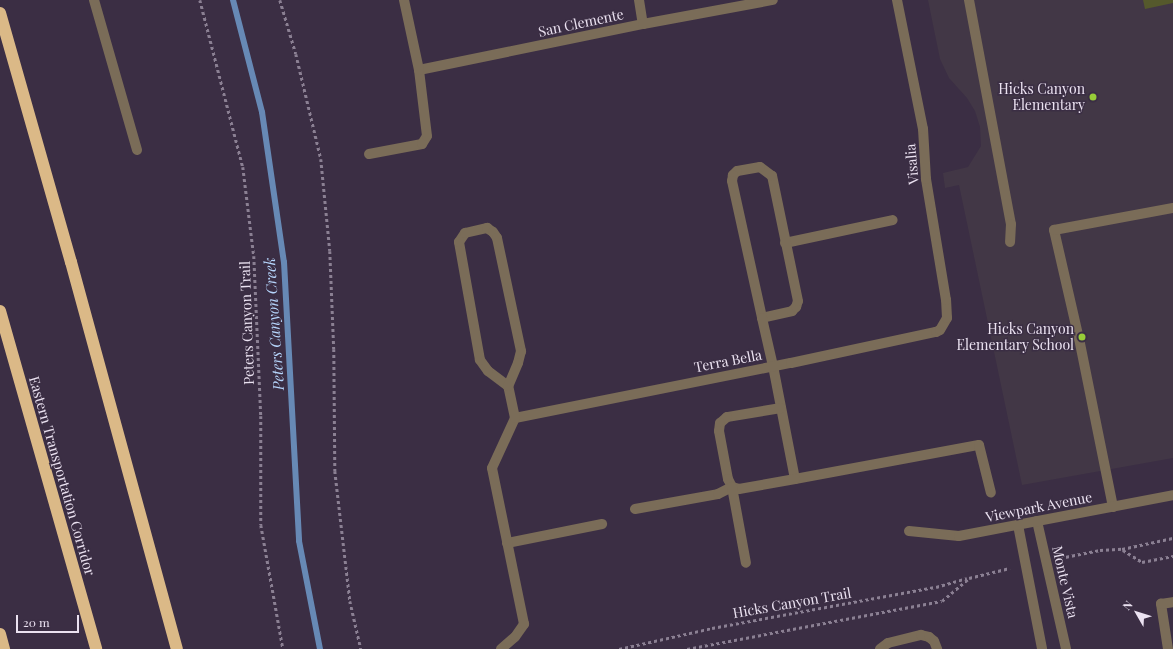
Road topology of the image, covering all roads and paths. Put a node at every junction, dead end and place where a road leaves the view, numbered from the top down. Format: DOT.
graph roads {
  1 [pos="94,0"];
  2 [pos="200,0"];
  3 [pos="280,0"];
  4 [pos="404,0"];
  5 [pos="639,0"];
  6 [pos="773,0"];
  7 [pos="897,0"];
  8 [pos="970,0"];
  9 [pos="0,12"];
  10 [pos="643,24"];
  11 [pos="419,70"];
  12 [pos="137,150"];
  13 [pos="369,154"];
  14 [pos="1173,208"];
  15 [pos="893,220"];
  16 [pos="1010,242"];
  17 [pos="785,243"];
  18 [pos="0,311"];
  19 [pos="762,318"];
  20 [pos="943,326"];
  21 [pos="773,366"];
  22 [pos="508,386"];
  23 [pos="781,408"];
  24 [pos="515,418"];
  25 [pos="795,479"];
  26 [pos="732,487"];
  27 [pos="991,493"];
  28 [pos="1173,495"];
  29 [pos="1113,507"];
  30 [pos="635,509"];
  31 [pos="1037,521"];
  32 [pos="602,524"];
  33 [pos="1018,525"];
  34 [pos="909,531"];
  35 [pos="1173,538"];
  36 [pos="507,543"];
  37 [pos="1122,549"];
  38 [pos="1173,556"];
  39 [pos="1045,561"];
  40 [pos="746,563"];
  41 [pos="1026,565"];
  42 [pos="969,578"];
  43 [pos="1173,602"];
  44 [pos="0,634"];
  45 [pos="4,649"];
  46 [pos="96,649"];
  47 [pos="177,649"];
  48 [pos="283,649"];
  49 [pos="361,649"];
  50 [pos="501,649"];
  51 [pos="619,649"];
  52 [pos="687,649"];
  53 [pos="880,649"];
  54 [pos="937,649"];
  55 [pos="1042,649"];
  56 [pos="1066,649"];
  57 [pos="1168,649"];
  1 -- 12 [label="street"];
  2 -- 48 [label="path, Peters Canyon Trail"];
  3 -- 49 [label="path"];
  4 -- 11 [label="street"];
  5 -- 10 [label="street"];
  6 -- 10 [label="street, San Clemente"];
  7 -- 20 [label="street, Visalia"];
  8 -- 16 [label="street"];
  9 -- 47 [label="highway"];
  10 -- 11 [label="street, San Clemente"];
  11 -- 13 [label="street"];
  14 -- 29 [label="street"];
  15 -- 17 [label="street"];
  17 -- 19 [label="street"];
  17 -- 19 [label="street"];
  18 -- 46 [label="highway, Eastern Transportation Corridor"];
  19 -- 21 [label="street"];
  20 -- 21 [label="street, Terra Bella"];
  21 -- 23 [label="street"];
  21 -- 24 [label="street, Terra Bella"];
  22 -- 22 [label="street"];
  22 -- 24 [label="street"];
  23 -- 25 [label="street"];
  23 -- 26 [label="street"];
  24 -- 36 [label="street"];
  25 -- 26 [label="street"];
  25 -- 27 [label="street"];
  26 -- 30 [label="street"];
  26 -- 40 [label="street"];
  28 -- 29 [label="street, Viewpark Avenue"];
  29 -- 31 [label="street, Viewpark Avenue"];
  31 -- 33 [label="street, Viewpark Avenue"];
  31 -- 39 [label="street, Monte Vista"];
  32 -- 36 [label="street"];
  33 -- 34 [label="street, Viewpark Avenue"];
  33 -- 41 [label="street"];
  35 -- 37 [label="path"];
  36 -- 50 [label="street"];
  37 -- 38 [label="path"];
  37 -- 39 [label="path"];
  39 -- 56 [label="street, Monte Vista"];
  41 -- 42 [label="path, Hicks Canyon Trail"];
  41 -- 55 [label="street"];
  42 -- 51 [label="path, Hicks Canyon Trail"];
  42 -- 52 [label="path, Hicks Canyon Trail"];
  43 -- 57 [label="street"];
  44 -- 45 [label="highway"];
  53 -- 54 [label="street"];
}
